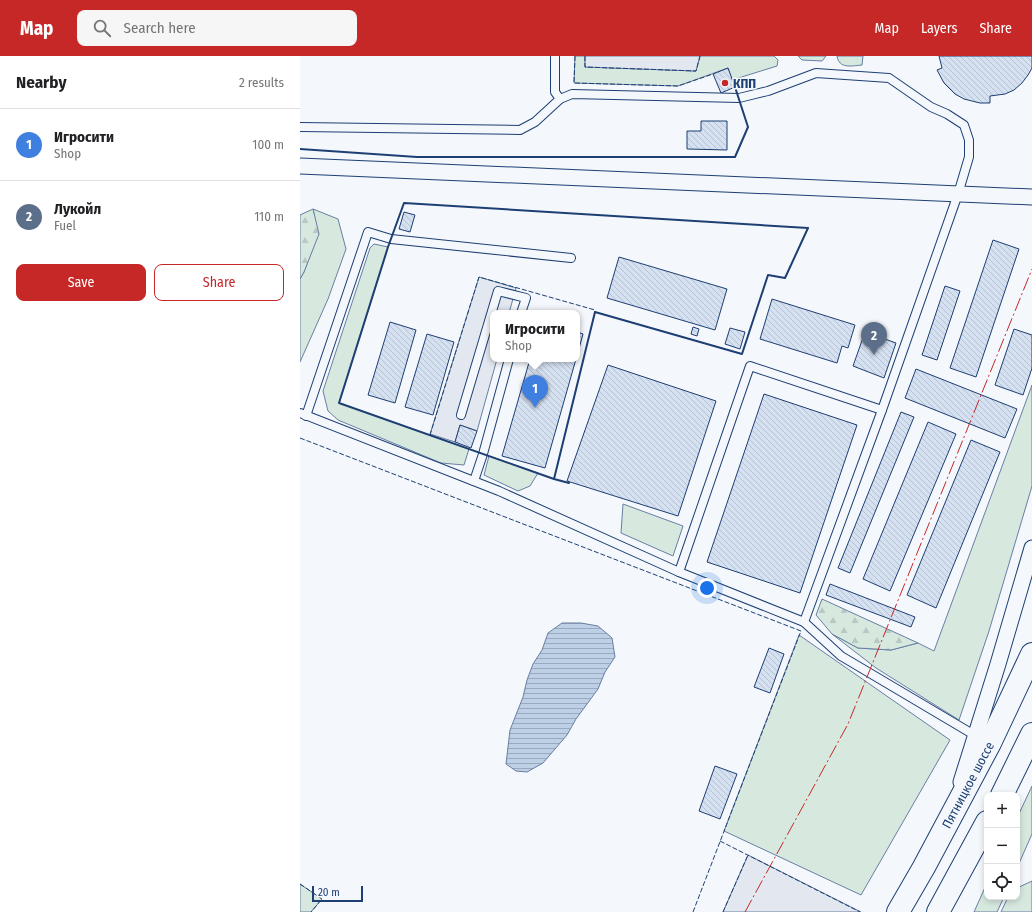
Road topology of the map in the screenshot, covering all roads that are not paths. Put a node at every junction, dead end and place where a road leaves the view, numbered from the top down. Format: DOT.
graph roads {
  1 [pos="555,56"];
  2 [pos="560,98"];
  3 [pos="300,127"];
  4 [pos="300,166"];
  5 [pos="958,194"];
  6 [pos="1032,196"];
  7 [pos="571,258"];
  8 [pos="492,310"];
  9 [pos="522,310"];
  10 [pos="490,318"];
  11 [pos="508,362"];
  12 [pos="882,410"];
  13 [pos="303,414"];
  14 [pos="461,415"];
  15 [pos="474,481"];
  16 [pos="1032,548"];
  17 [pos="679,572"];
  18 [pos="804,622"];
  19 [pos="1032,654"];
  20 [pos="1032,734"];
  21 [pos="976,736"];
  22 [pos="1004,792"];
  23 [pos="945,828"];
  24 [pos="984,828"];
  25 [pos="898,912"];
  26 [pos="938,912"];
  1 -- 2 [label="lane"];
  2 -- 3 [label="lane"];
  2 -- 5 [label="lane"];
  4 -- 5 [label="street"];
  5 -- 6 [label="street"];
  5 -- 12 [label="lane"];
  7 -- 13 [label="lane"];
  8 -- 9 [label="lane"];
  10 -- 14 [label="lane"];
  11 -- 15 [label="lane"];
  12 -- 17 [label="lane"];
  12 -- 18 [label="lane"];
  13 -- 15 [label="lane"];
  15 -- 17 [label="lane"];
  16 -- 21 [label="street"];
  17 -- 18 [label="lane"];
  18 -- 21 [label="lane"];
  19 -- 23 [label="main road, Пятницкое шоссе"];
  20 -- 22 [label="main road"];
  21 -- 23 [label="street"];
  23 -- 25 [label="main road, Пятницкое шоссе"];
  24 -- 26 [label="main road"];
}
